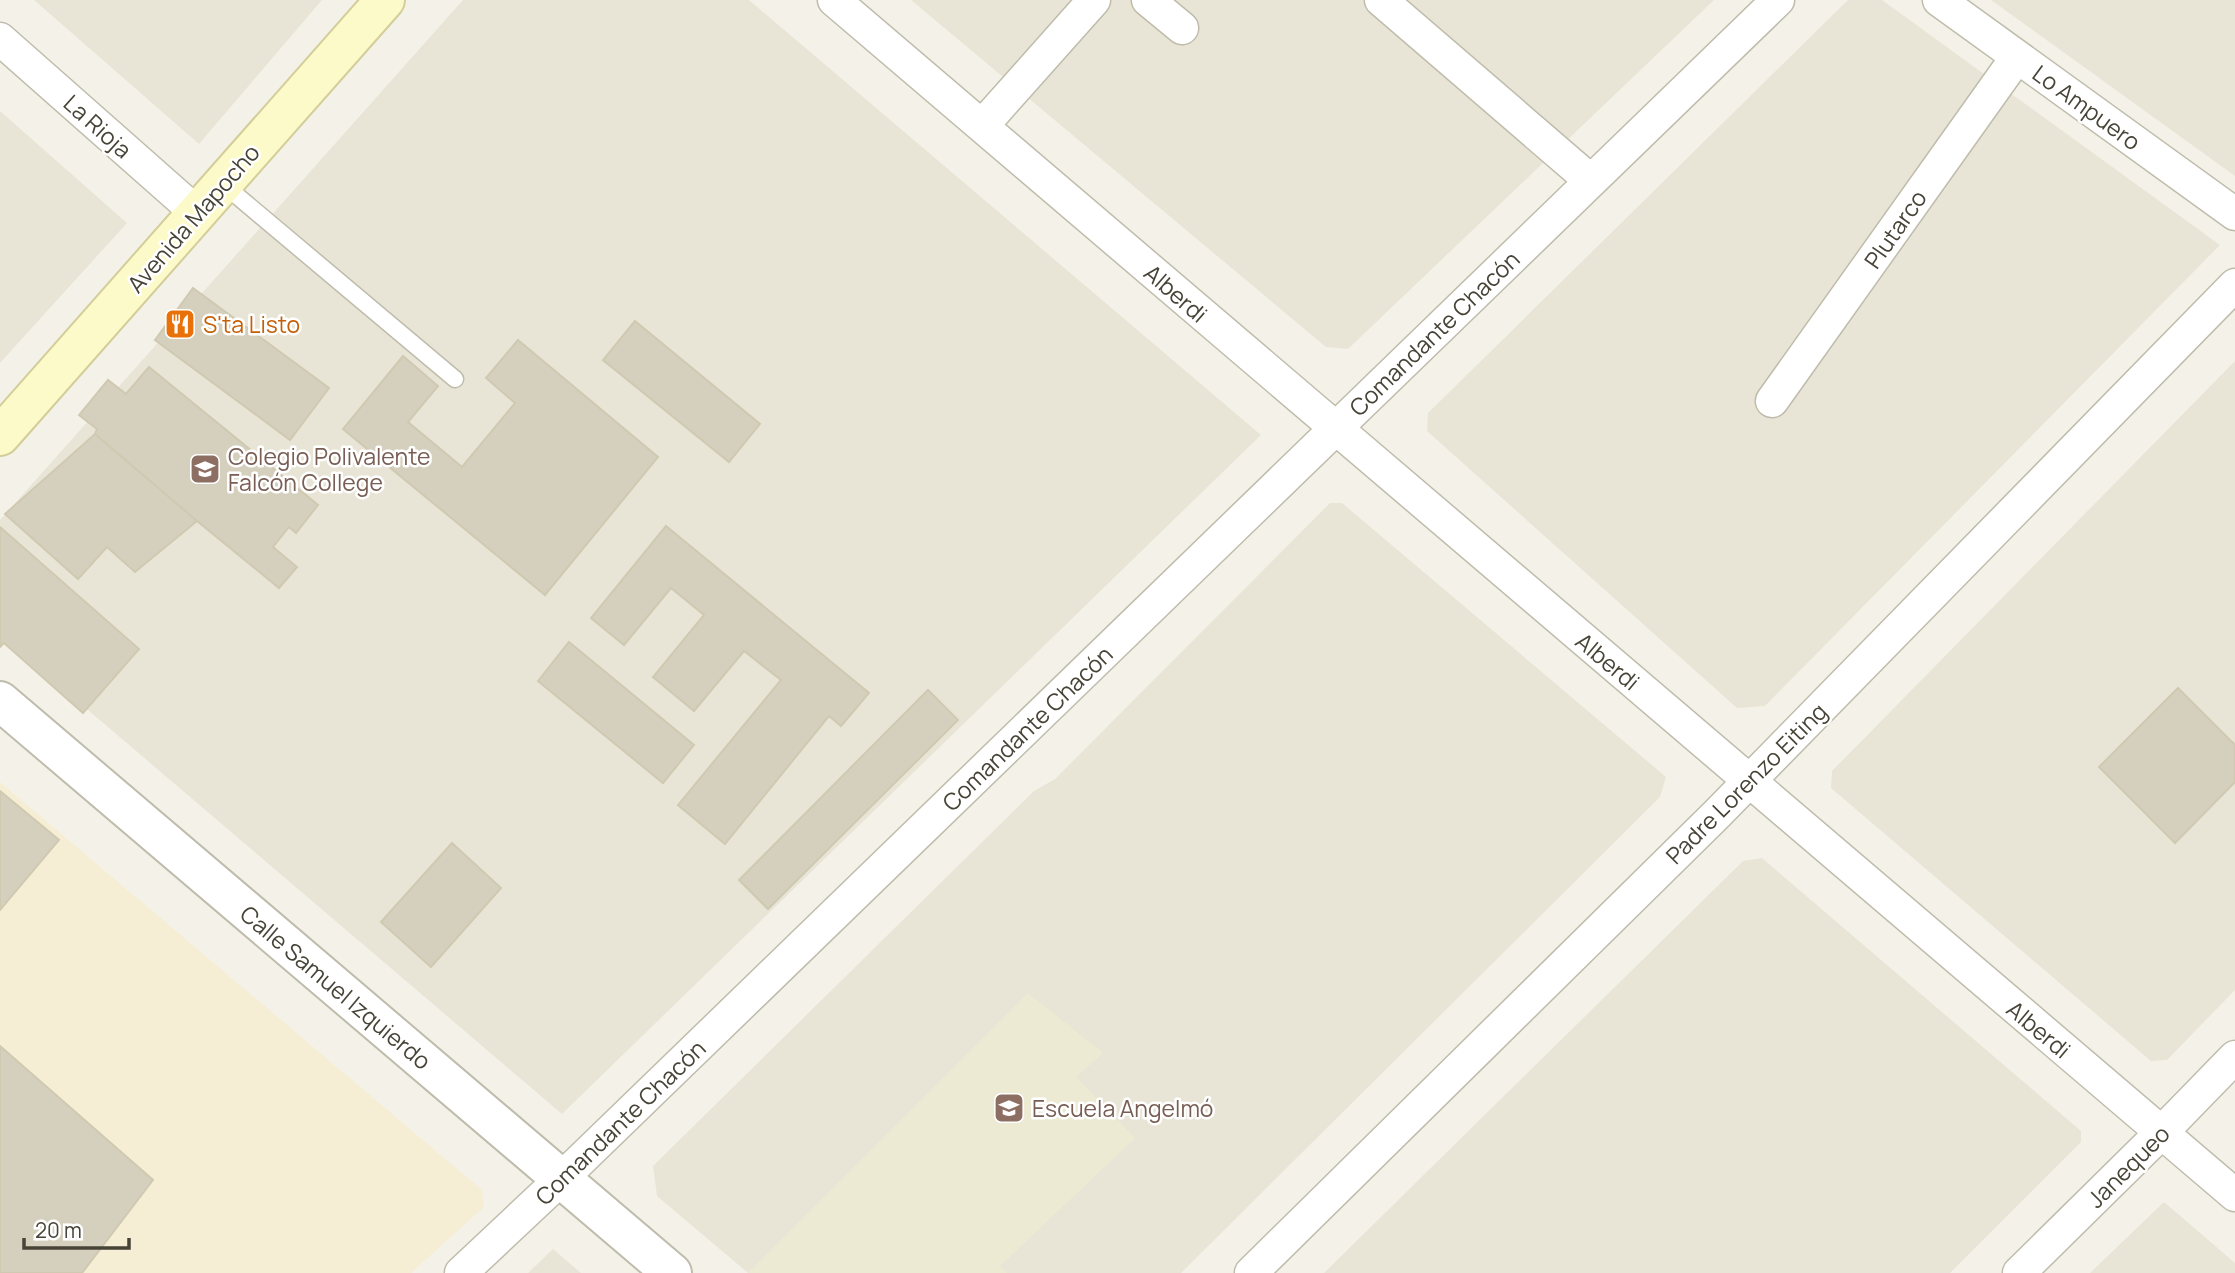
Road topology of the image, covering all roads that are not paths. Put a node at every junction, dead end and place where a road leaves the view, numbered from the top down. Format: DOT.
graph roads {
  1 [pos="385,0"];
  2 [pos="834,0"];
  3 [pos="1094,0"];
  4 [pos="1148,0"];
  5 [pos="1381,0"];
  6 [pos="1778,0"];
  7 [pos="1939,0"];
  8 [pos="1182,28"];
  9 [pos="0,39"];
  10 [pos="2017,57"];
  11 [pos="982,126"];
  12 [pos="1591,181"];
  13 [pos="223,184"];
  14 [pos="197,214"];
  15 [pos="2235,214"];
  16 [pos="2235,285"];
  17 [pos="455,379"];
  18 [pos="1772,401"];
  19 [pos="1335,429"];
  20 [pos="0,436"];
  21 [pos="0,701"];
  22 [pos="1748,781"];
  23 [pos="2235,1057"];
  24 [pos="2161,1133"];
  25 [pos="561,1179"];
  26 [pos="2235,1195"];
  27 [pos="461,1273"];
  28 [pos="672,1273"];
  29 [pos="1251,1273"];
  30 [pos="2019,1273"];
  1 -- 13 [label="main road, Avenida Mapocho"];
  2 -- 11 [label="street, Alberdi"];
  3 -- 11 [label="street"];
  4 -- 8 [label="street"];
  5 -- 12 [label="street"];
  6 -- 12 [label="street, Comandante Chacón"];
  7 -- 10 [label="street, Lo Ampuero"];
  9 -- 14 [label="street, La Rioja"];
  10 -- 15 [label="street, Lo Ampuero"];
  10 -- 18 [label="street, Plutarco"];
  11 -- 19 [label="street, Alberdi"];
  12 -- 19 [label="street, Comandante Chacón"];
  13 -- 14 [label="main road, Avenida Mapocho"];
  13 -- 17 [label="lane"];
  14 -- 20 [label="main road, Avenida Mapocho"];
  16 -- 22 [label="street, Padre Lorenzo Eiting"];
  19 -- 22 [label="street, Alberdi"];
  19 -- 25 [label="street, Comandante Chacón"];
  21 -- 25 [label="street, Calle Samuel Izquierdo"];
  22 -- 24 [label="street, Alberdi"];
  22 -- 29 [label="street, Padre Lorenzo Eiting"];
  23 -- 24 [label="street, Janequeo"];
  24 -- 26 [label="street, Alberdi"];
  24 -- 30 [label="street, Janequeo"];
  25 -- 27 [label="street, Comandante Chacón"];
  25 -- 28 [label="street, Calle Samuel Izquierdo"];
}
